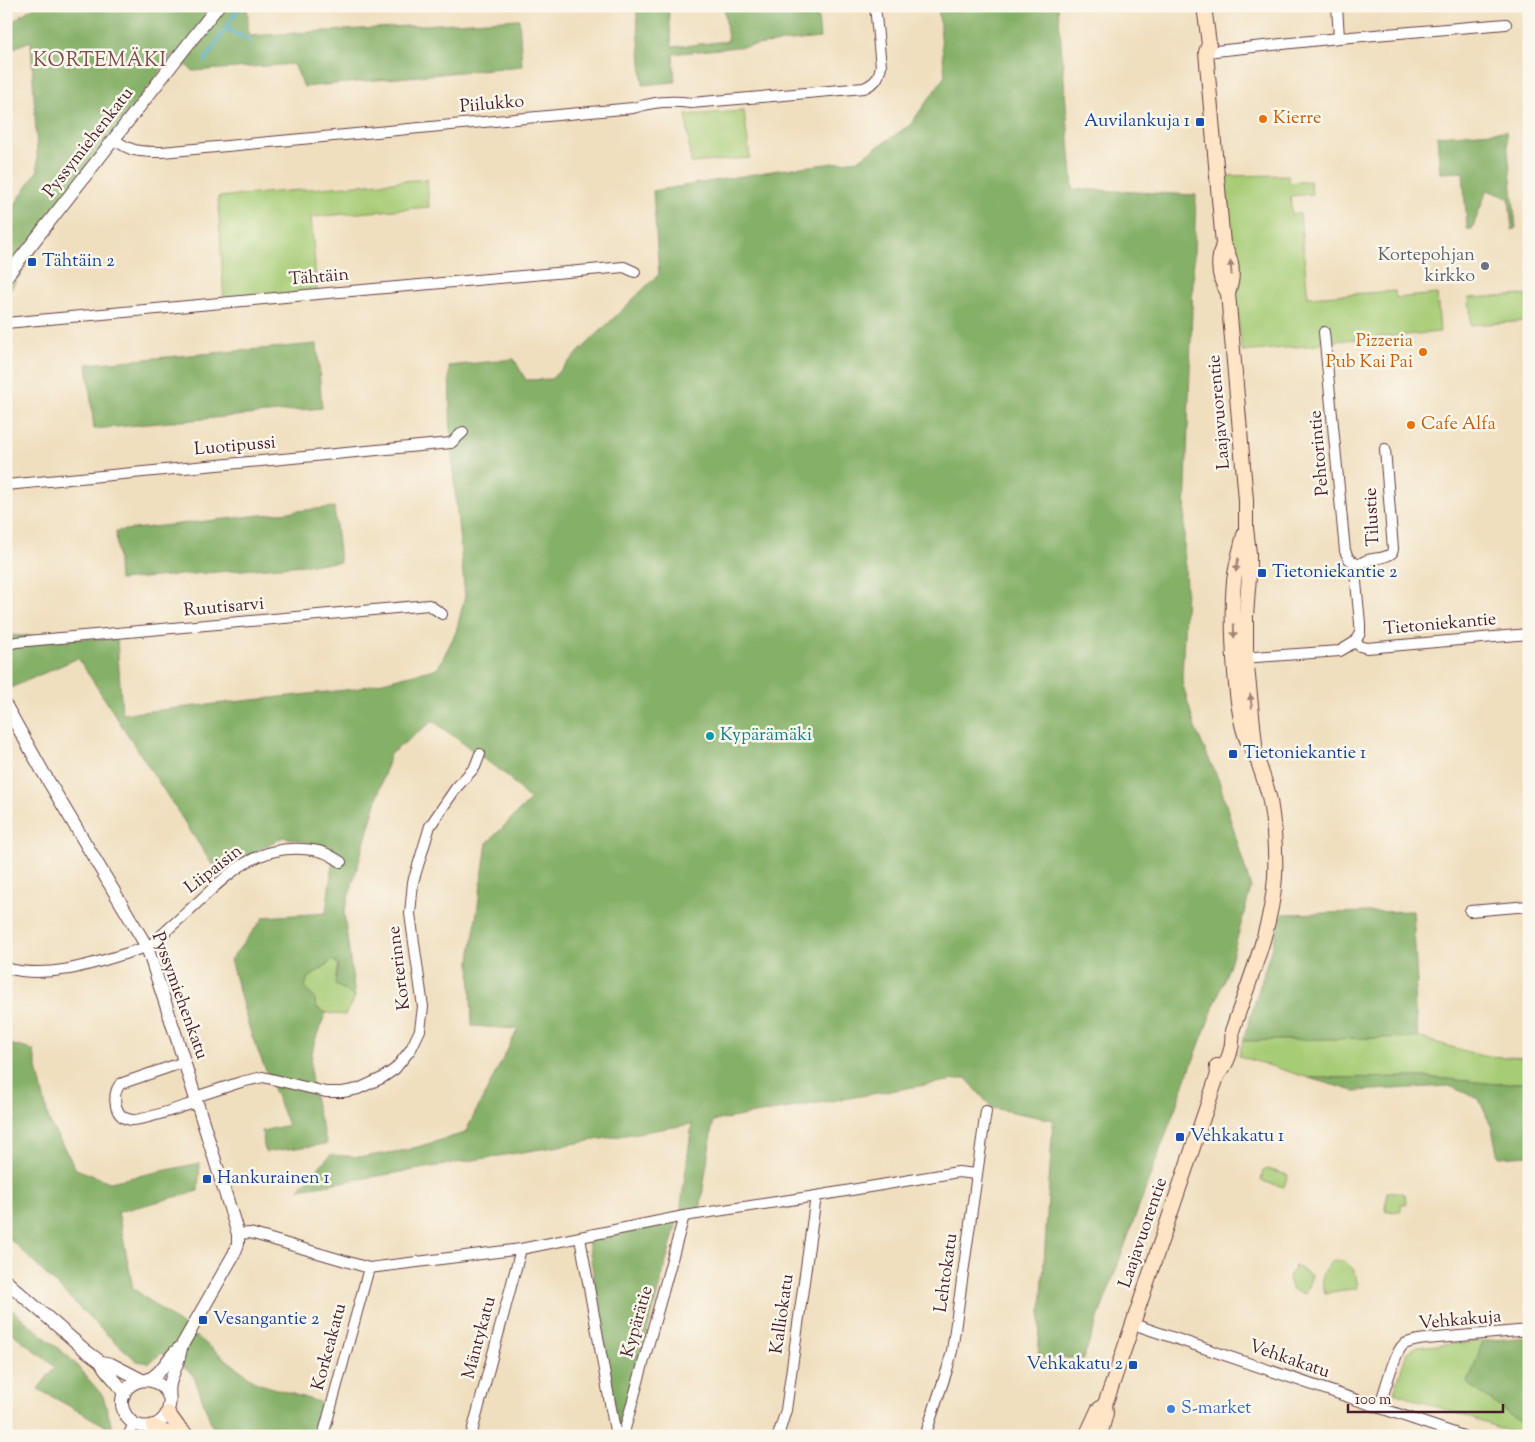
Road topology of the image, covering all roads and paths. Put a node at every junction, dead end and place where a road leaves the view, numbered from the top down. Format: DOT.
graph roads {
  1 [pos="218,6"];
  2 [pos="875,6"];
  3 [pos="1198,6"];
  4 [pos="1204,6"];
  5 [pos="1337,6"];
  6 [pos="1506,24"];
  7 [pos="1339,38"];
  8 [pos="1206,52"];
  9 [pos="114,139"];
  10 [pos="635,272"];
  11 [pos="6,277"];
  12 [pos="6,323"];
  13 [pos="1324,332"];
  14 [pos="463,432"];
  15 [pos="1385,449"];
  16 [pos="6,484"];
  17 [pos="1358,565"];
  18 [pos="442,614"];
  19 [pos="1529,634"];
  20 [pos="1355,642"];
  21 [pos="6,645"];
  22 [pos="1241,658"];
  23 [pos="6,706"];
  24 [pos="480,754"];
  25 [pos="341,862"];
  26 [pos="1529,906"];
  27 [pos="1470,911"];
  28 [pos="147,947"];
  29 [pos="6,968"];
  30 [pos="184,1062"];
  31 [pos="196,1099"];
  32 [pos="986,1111"];
  33 [pos="976,1174"];
  34 [pos="816,1196"];
  35 [pos="684,1216"];
  36 [pos="238,1234"];
  37 [pos="580,1238"];
  38 [pos="521,1249"];
  39 [pos="369,1268"];
  40 [pos="6,1281"];
  41 [pos="1133,1324"];
  42 [pos="1529,1330"];
  43 [pos="180,1347"];
  44 [pos="101,1362"];
  45 [pos="144,1380"];
  46 [pos="124,1395"];
  47 [pos="169,1397"];
  48 [pos="1105,1404"];
  49 [pos="1379,1408"];
  50 [pos="168,1413"];
  51 [pos="134,1424"];
  52 [pos="153,1426"];
  53 [pos="128,1436"];
  54 [pos="173,1436"];
  55 [pos="187,1436"];
  56 [pos="323,1436"];
  57 [pos="471,1436"];
  58 [pos="616,1436"];
  59 [pos="623,1436"];
  60 [pos="778,1436"];
  61 [pos="925,1436"];
  62 [pos="1086,1436"];
  63 [pos="1100,1436"];
  64 [pos="1462,1436"];
  1 -- 9 [label="street, Pyssymiehenkatu"];
  2 -- 9 [label="street, Piilukko"];
  3 -- 8 [label="main road, Laajavuorentie"];
  4 -- 8 [label="main road, Laajavuorentie"];
  5 -- 7 [label="street"];
  6 -- 7 [label="street"];
  7 -- 8 [label="street"];
  8 -- 22 [label="main road, Laajavuorentie"];
  9 -- 11 [label="street, Pyssymiehenkatu"];
  10 -- 12 [label="street, Tähtäin"];
  13 -- 17 [label="street, Pehtorintie"];
  14 -- 16 [label="street, Luotipussi"];
  15 -- 17 [label="street, Tilustie"];
  17 -- 20 [label="street, Tilustie"];
  18 -- 21 [label="street, Ruutisarvi"];
  19 -- 20 [label="street, Tietoniekantie"];
  20 -- 22 [label="street"];
  22 -- 41 [label="main road, Laajavuorentie"];
  23 -- 28 [label="street, Pyssymiehenkatu"];
  24 -- 31 [label="street, Korterinne"];
  25 -- 28 [label="street, Liipaisin"];
  26 -- 27 [label="street"];
  28 -- 29 [label="street"];
  28 -- 30 [label="street, Pyssymiehenkatu"];
  30 -- 31 [label="street, Pyssymiehenkatu"];
  30 -- 31 [label="street, Korterinne"];
  31 -- 36 [label="street, Pyssymiehenkatu"];
  32 -- 33 [label="street, Lehtokatu"];
  33 -- 34 [label="street"];
  33 -- 61 [label="street, Lehtokatu"];
  34 -- 35 [label="street"];
  34 -- 60 [label="street, Kalliokatu"];
  35 -- 37 [label="street"];
  35 -- 59 [label="street, Kypärätie"];
  36 -- 39 [label="street"];
  36 -- 43 [label="street"];
  37 -- 38 [label="street"];
  37 -- 58 [label="street"];
  38 -- 39 [label="street"];
  38 -- 57 [label="street, Mäntykatu"];
  39 -- 56 [label="street, Korkeakatu"];
  40 -- 44 [label="street"];
  41 -- 48 [label="main road, Laajavuorentie"];
  41 -- 49 [label="street, Vehkakatu"];
  42 -- 49 [label="street, Vehkakuja"];
  43 -- 45 [label="street"];
  43 -- 47 [label="street"];
  44 -- 45 [label="street"];
  44 -- 46 [label="street"];
  45 -- 46 [label="street"];
  45 -- 47 [label="street"];
  46 -- 51 [label="street"];
  47 -- 50 [label="street"];
  48 -- 62 [label="main road, Laajavuorentie"];
  48 -- 63 [label="main road, Laajavuorentie"];
  49 -- 64 [label="street, Vehkakatu"];
  50 -- 52 [label="street"];
  50 -- 55 [label="main road"];
  51 -- 52 [label="street"];
  51 -- 53 [label="street"];
  52 -- 54 [label="main road"];
}
